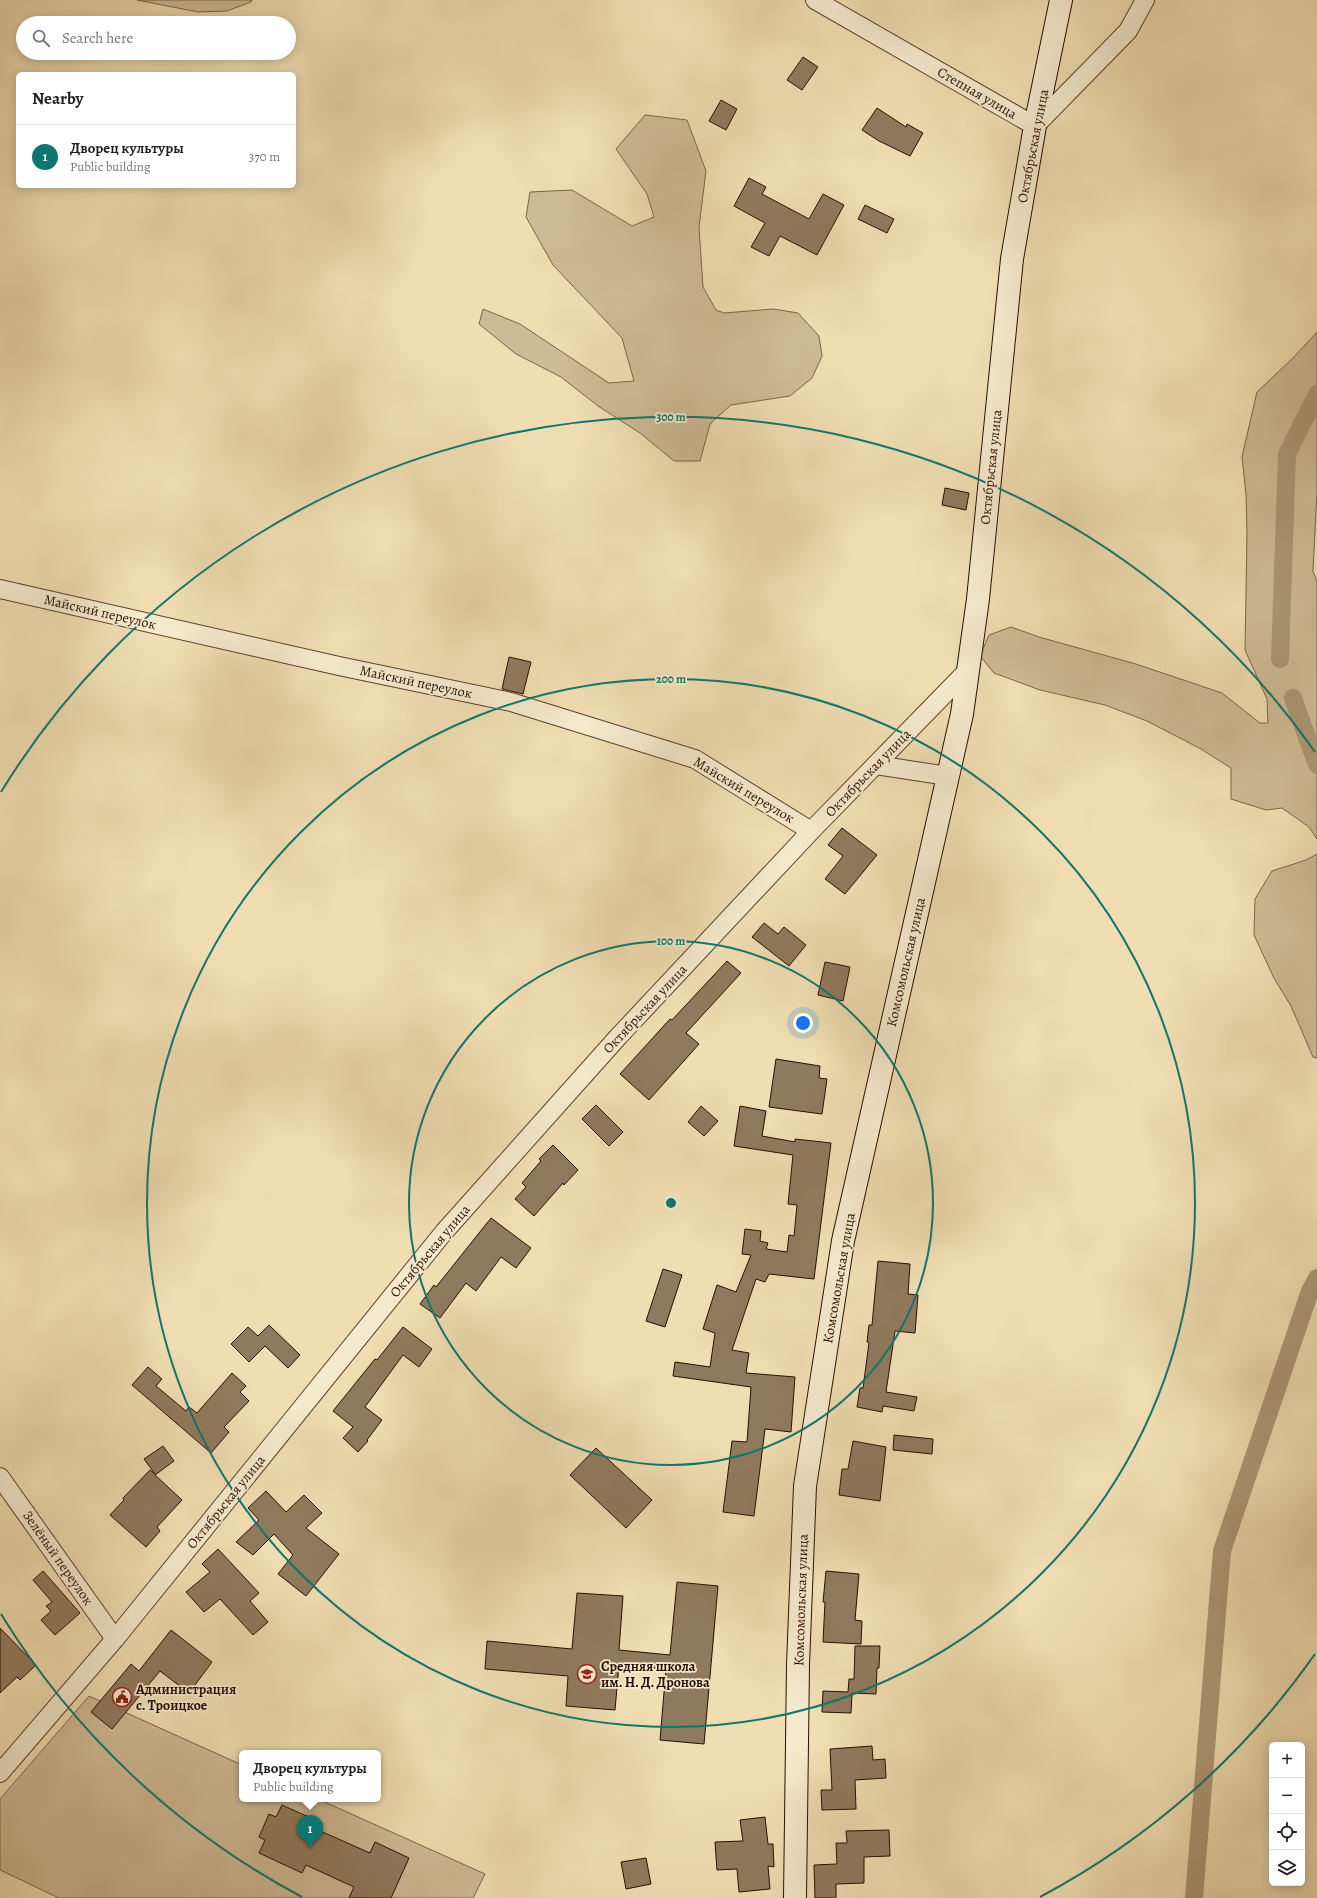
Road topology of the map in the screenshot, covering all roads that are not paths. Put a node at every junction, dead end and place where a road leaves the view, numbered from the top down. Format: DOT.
graph roads {
  1 [pos="815,0"];
  2 [pos="1061,0"];
  3 [pos="1145,0"];
  4 [pos="1035,126"];
  5 [pos="0,589"];
  6 [pos="968,670"];
  7 [pos="876,765"];
  8 [pos="948,776"];
  9 [pos="811,831"];
  10 [pos="0,1477"];
  11 [pos="115,1639"];
  12 [pos="0,1773"];
  13 [pos="795,1898"];
  1 -- 4 [label="street, Степная улица"];
  2 -- 4 [label="street, Октябрьская улица"];
  3 -- 4 [label="street"];
  4 -- 6 [label="street, Октябрьская улица"];
  5 -- 9 [label="street, Майский переулок"];
  6 -- 7 [label="street, Октябрьская улица"];
  6 -- 8 [label="street, Комсомольская улица"];
  7 -- 8 [label="street"];
  7 -- 9 [label="street, Октябрьская улица"];
  8 -- 13 [label="street, Комсомольская улица"];
  9 -- 11 [label="street, Октябрьская улица"];
  10 -- 11 [label="street, Зелёный переулок"];
  11 -- 12 [label="street, Октябрьская улица"];
}
